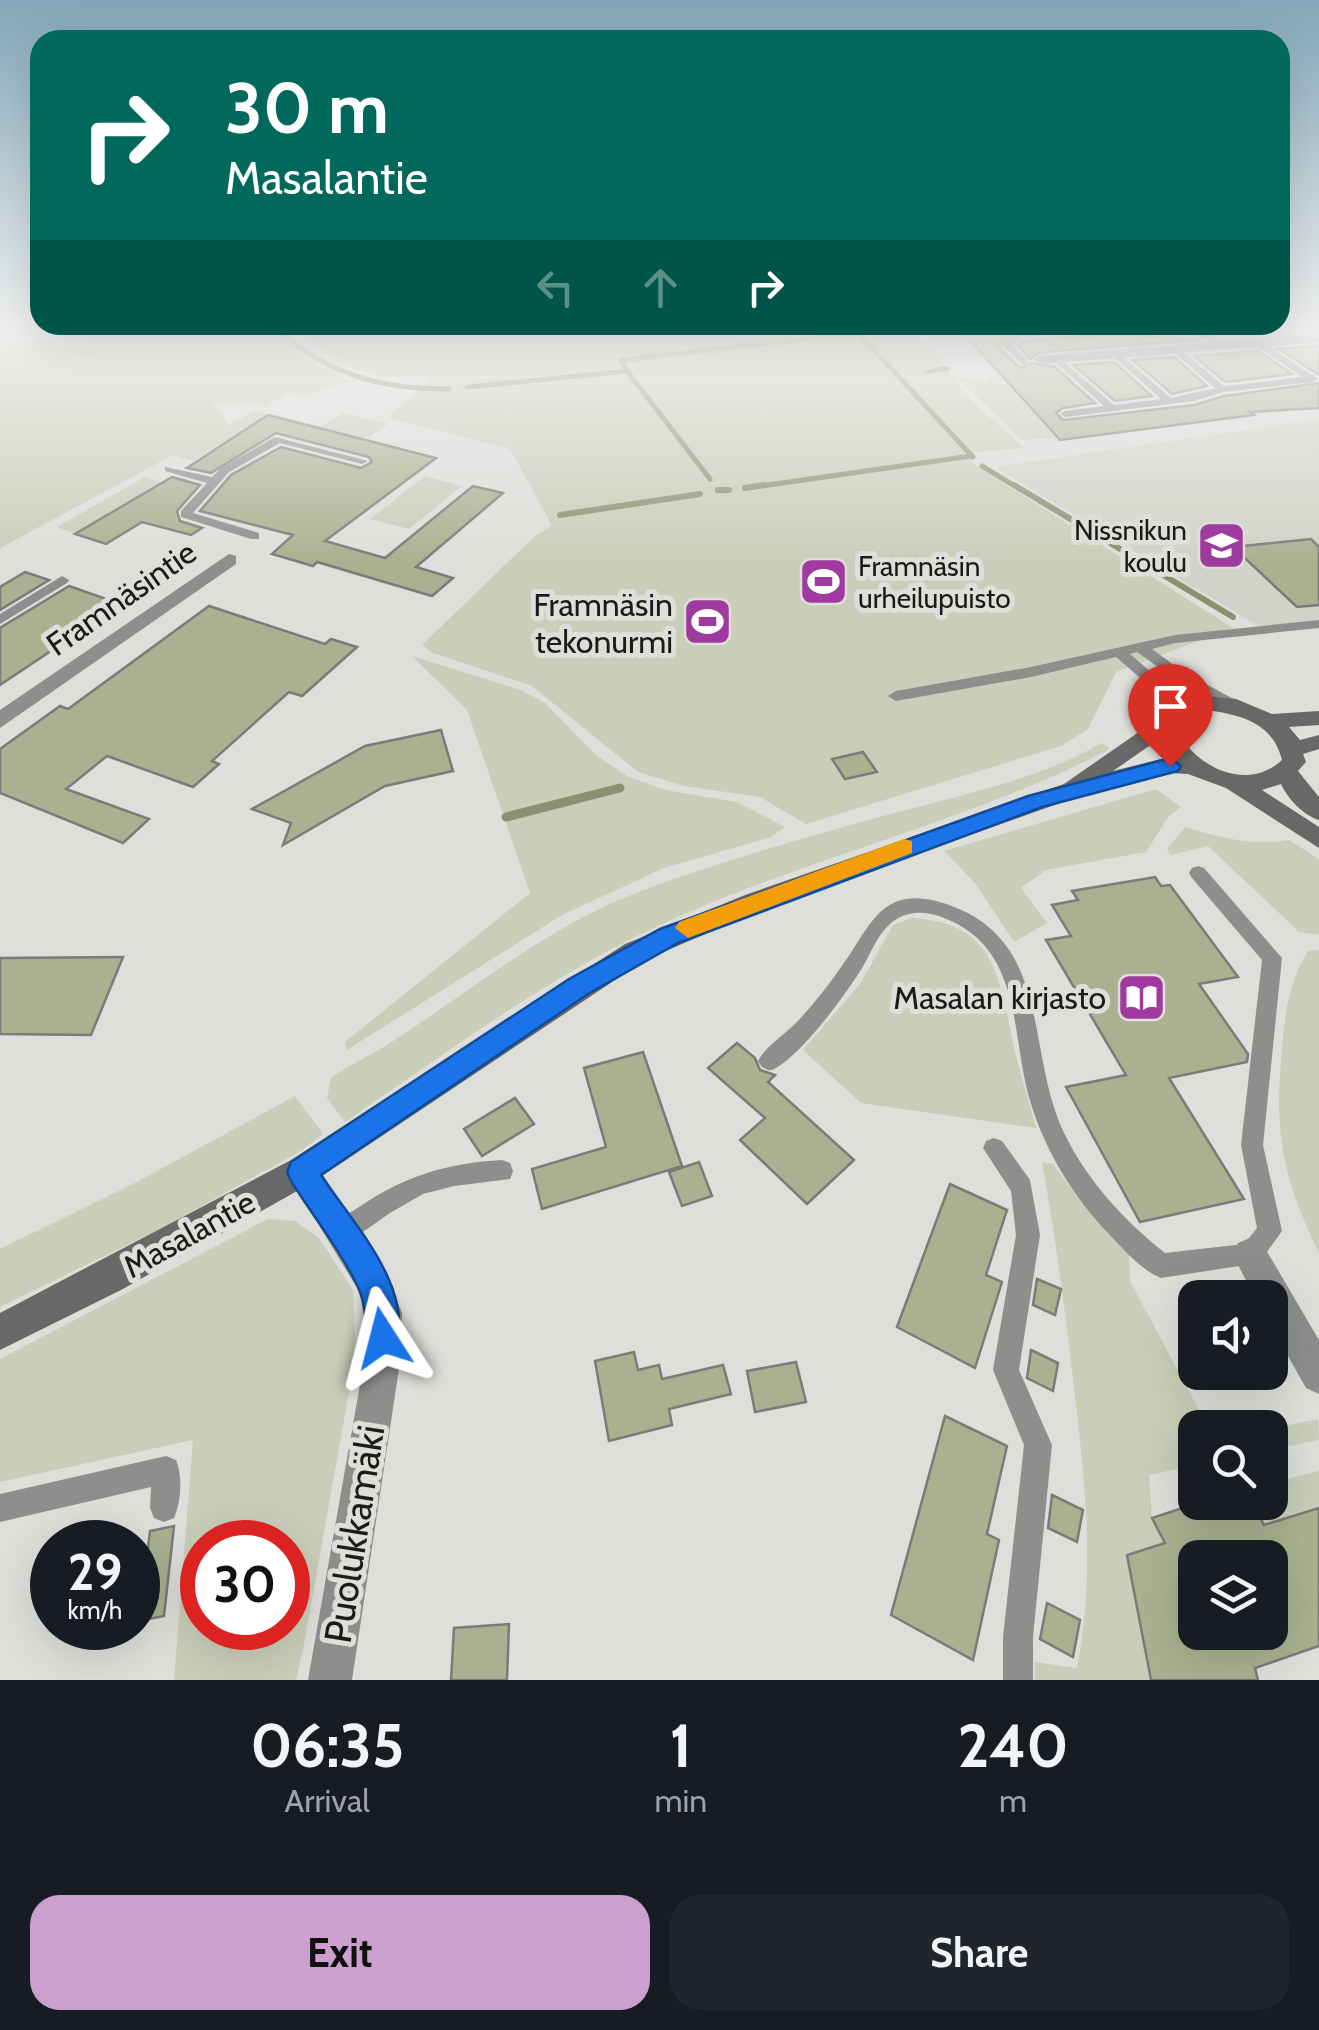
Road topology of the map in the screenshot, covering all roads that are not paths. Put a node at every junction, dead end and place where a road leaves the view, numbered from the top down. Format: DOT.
graph roads {
  1 [pos="1108,406"];
  2 [pos="1065,414"];
  3 [pos="362,461"];
  4 [pos="169,469"];
  5 [pos="215,481"];
  6 [pos="255,536"];
  7 [pos="229,560"];
  8 [pos="62,580"];
  9 [pos="0,620"];
  10 [pos="1319,624"];
  11 [pos="1140,646"];
  12 [pos="1118,652"];
  13 [pos="896,696"];
  14 [pos="1236,706"];
  15 [pos="1168,716"];
  16 [pos="1319,718"];
  17 [pos="1269,721"];
  18 [pos="0,722"];
  19 [pos="1319,742"];
  20 [pos="1290,761"];
  21 [pos="1191,766"];
  22 [pos="1226,780"];
  23 [pos="1070,790"];
  24 [pos="1319,811"];
  25 [pos="1319,838"];
  26 [pos="1198,872"];
  27 [pos="768,1061"];
  28 [pos="994,1148"];
  29 [pos="502,1171"];
  30 [pos="302,1172"];
  31 [pos="342,1232"];
  32 [pos="1250,1256"];
  33 [pos="0,1332"];
  34 [pos="1319,1375"];
  35 [pos="0,1508"];
  36 [pos="164,1508"];
  37 [pos="330,1680"];
  38 [pos="1018,1680"];
  1 -- 2 [label="lane"];
  3 -- 5 [label="lane"];
  4 -- 5 [label="lane"];
  5 -- 6 [label="lane"];
  7 -- 18 [label="street, Framnäsintie"];
  8 -- 9 [label="lane"];
  10 -- 11 [label="lane"];
  11 -- 12 [label="lane"];
  11 -- 14 [label="lane"];
  12 -- 13 [label="lane"];
  12 -- 15 [label="lane"];
  14 -- 15 [label="street"];
  14 -- 17 [label="street"];
  15 -- 21 [label="street"];
  15 -- 23 [label="street, Masalantie"];
  16 -- 17 [label="street"];
  17 -- 20 [label="street"];
  19 -- 20 [label="street"];
  20 -- 22 [label="street"];
  20 -- 24 [label="street"];
  21 -- 22 [label="street"];
  21 -- 23 [label="street, Masalantie"];
  22 -- 25 [label="street"];
  23 -- 30 [label="street, Masalantie"];
  26 -- 32 [label="lane"];
  27 -- 32 [label="lane"];
  28 -- 38 [label="lane"];
  29 -- 31 [label="lane"];
  30 -- 31 [label="street, Puolukkamäki"];
  30 -- 33 [label="street, Masalantie"];
  31 -- 37 [label="street, Puolukkamäki"];
  32 -- 34 [label="street"];
  35 -- 36 [label="lane"];
}
